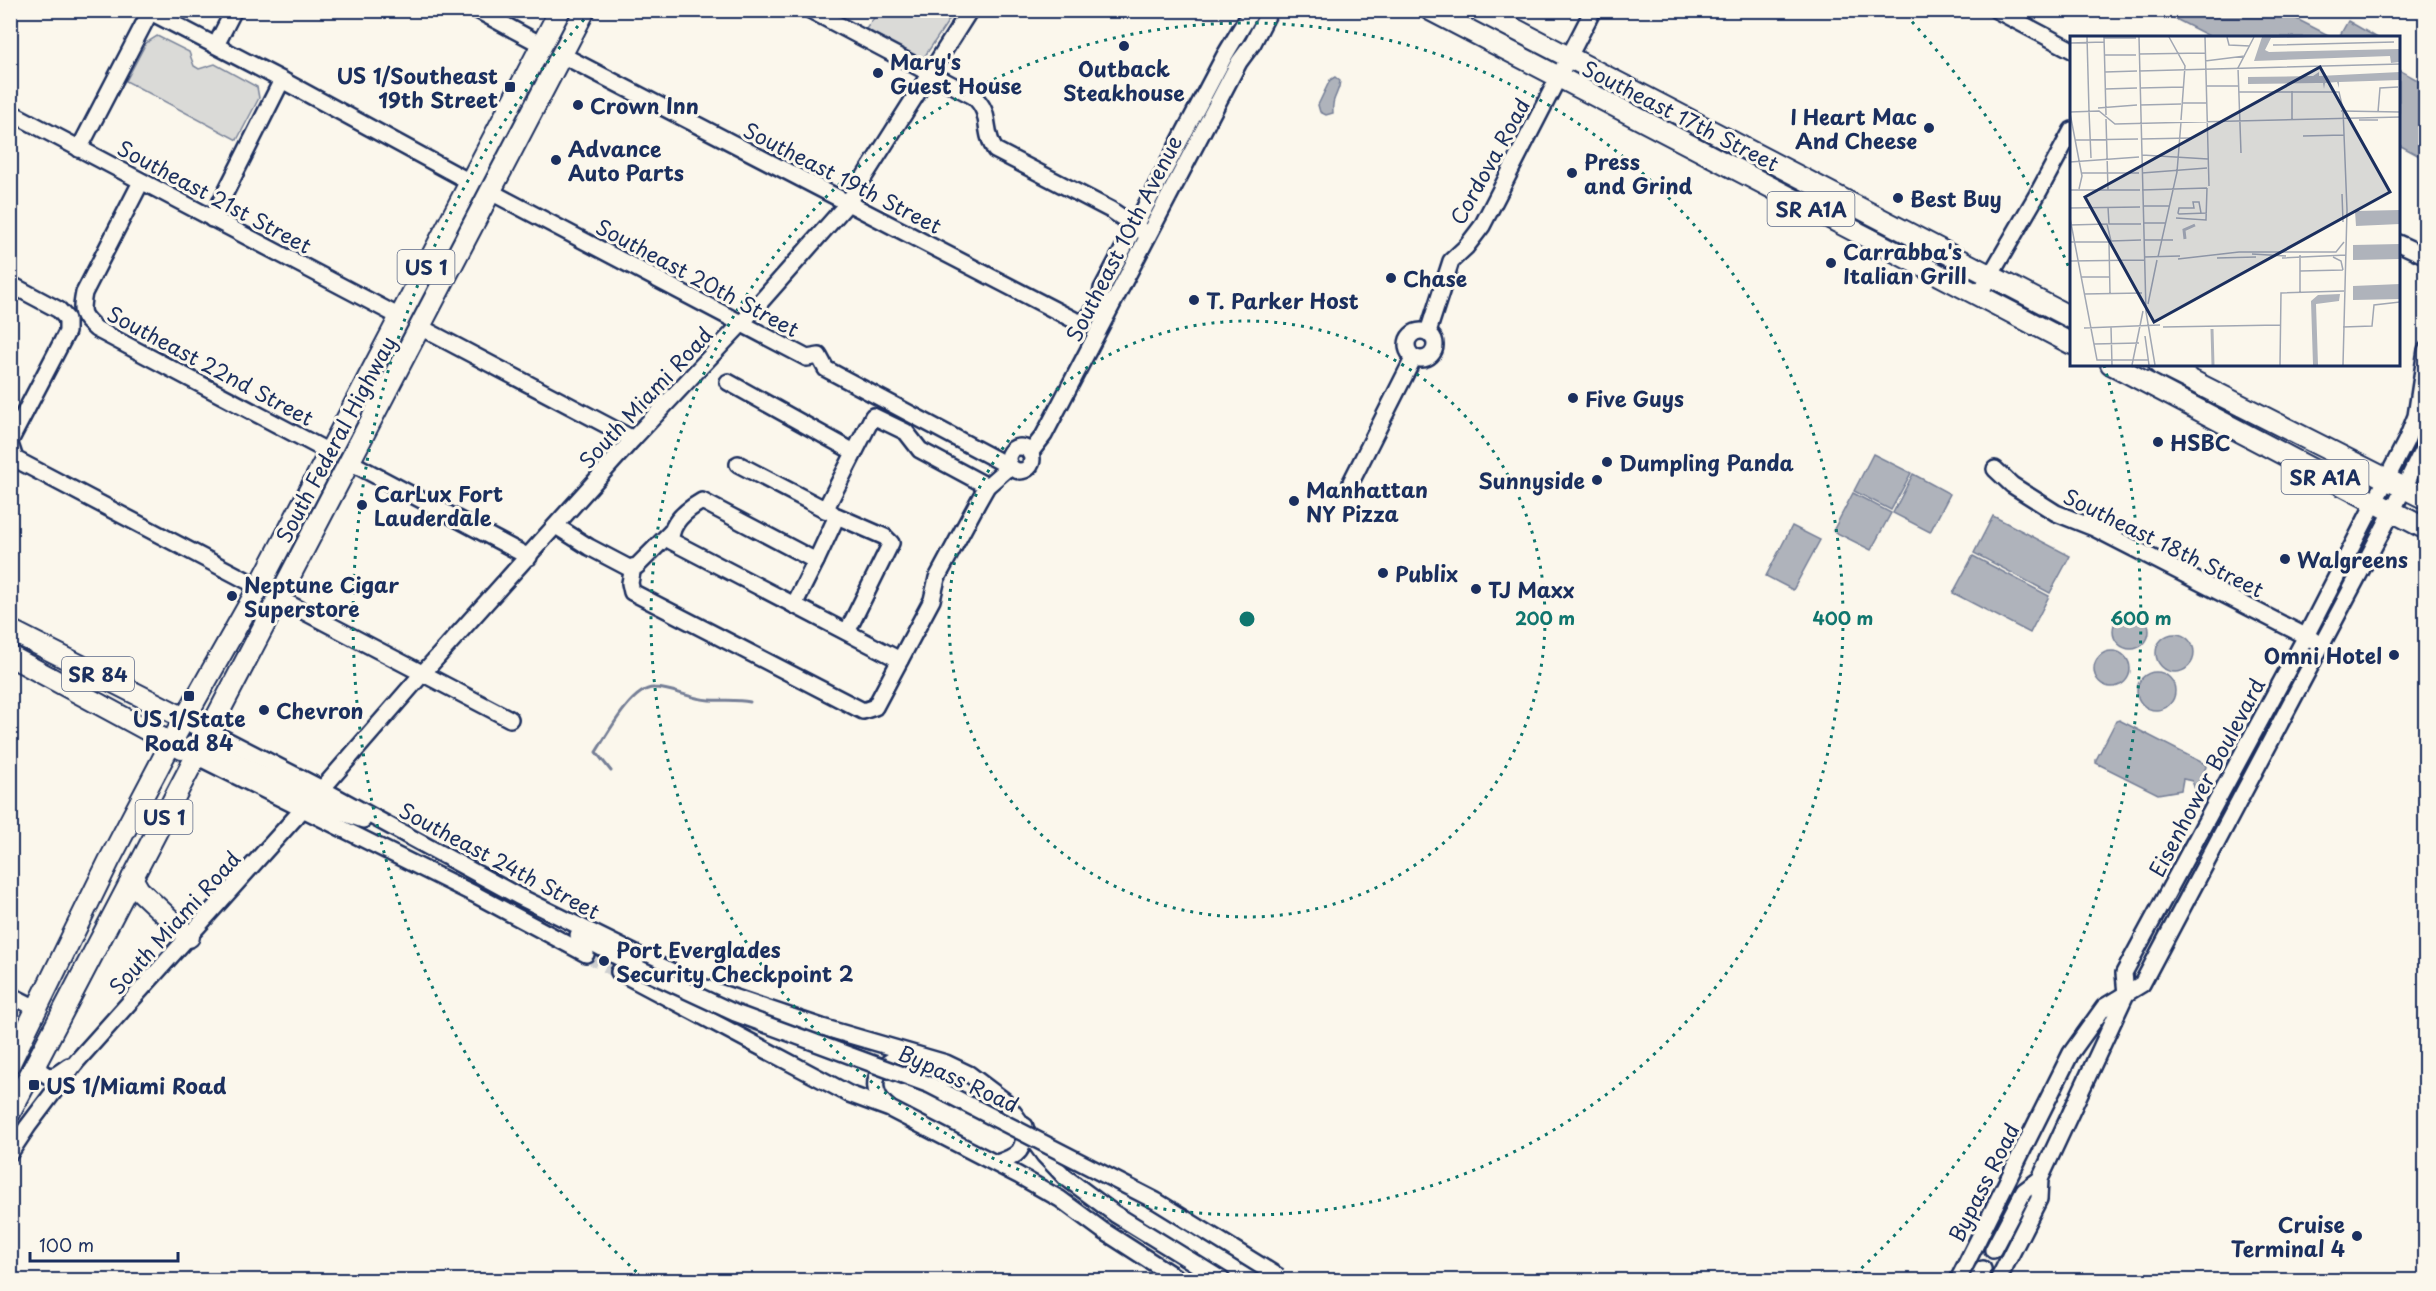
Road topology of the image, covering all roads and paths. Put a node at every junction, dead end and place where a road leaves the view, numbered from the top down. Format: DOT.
graph roads {
  1 [pos="234,10"];
  2 [pos="477,10"];
  3 [pos="560,10"];
  4 [pos="585,10"];
  5 [pos="810,10"];
  6 [pos="970,10"];
  7 [pos="1252,10"];
  8 [pos="1269,10"];
  9 [pos="1430,10"];
  10 [pos="1478,10"];
  11 [pos="1593,10"];
  12 [pos="1996,10"];
  13 [pos="148,11"];
  14 [pos="216,45"];
  15 [pos="542,45"];
  16 [pos="2070,49"];
  17 [pos="562,55"];
  18 [pos="1569,57"];
  19 [pos="930,74"];
  20 [pos="1558,79"];
  21 [pos="282,80"];
  22 [pos="10,112"];
  23 [pos="2070,134"];
  24 [pos="79,149"];
  25 [pos="486,151"];
  26 [pos="1749,151"];
  27 [pos="1706,155"];
  28 [pos="1176,166"];
  29 [pos="1778,166"];
  30 [pos="1733,169"];
  31 [pos="141,182"];
  32 [pos="471,182"];
  33 [pos="491,192"];
  34 [pos="847,204"];
  35 [pos="478,216"];
  36 [pos="212,219"];
  37 [pos="1141,231"];
  38 [pos="2400,244"];
  39 [pos="2426,256"];
  40 [pos="1991,277"];
  41 [pos="10,284"];
  42 [pos="1979,295"];
  43 [pos="1100,303"];
  44 [pos="400,317"];
  45 [pos="2070,317"];
  46 [pos="741,324"];
  47 [pos="420,327"];
  48 [pos="2070,343"];
  49 [pos="2426,351"];
  50 [pos="2115,366"];
  51 [pos="2163,366"];
  52 [pos="728,382"];
  53 [pos="2179,400"];
  54 [pos="2242,408"];
  55 [pos="340,430"];
  56 [pos="633,439"];
  57 [pos="2406,441"];
  58 [pos="10,442"];
  59 [pos="2424,448"];
  60 [pos="1028,451"];
  61 [pos="329,452"];
  62 [pos="854,452"];
  63 [pos="350,462"];
  64 [pos="738,464"];
  65 [pos="1009,465"];
  66 [pos="1995,469"];
  67 [pos="1351,482"];
  68 [pos="2395,483"];
  69 [pos="337,485"];
  70 [pos="987,486"];
  71 [pos="2426,500"];
  72 [pos="2383,507"];
  73 [pos="831,513"];
  74 [pos="556,526"];
  75 [pos="2426,529"];
  76 [pos="671,532"];
  77 [pos="529,557"];
  78 [pos="816,561"];
  79 [pos="633,567"];
  80 [pos="259,587"];
  81 [pos="278,598"];
  82 [pos="794,605"];
  83 [pos="10,630"];
  84 [pos="847,632"];
  85 [pos="2306,636"];
  86 [pos="2321,645"];
  87 [pos="10,656"];
  88 [pos="900,660"];
  89 [pos="423,673"];
  90 [pos="185,718"];
  91 [pos="510,719"];
  92 [pos="171,743"];
  93 [pos="202,744"];
  94 [pos="322,789"];
  95 [pos="302,810"];
  96 [pos="409,837"];
  97 [pos="434,850"];
  98 [pos="432,873"];
  99 [pos="132,878"];
  100 [pos="518,896"];
  101 [pos="189,936"];
  102 [pos="593,951"];
  103 [pos="620,972"];
  104 [pos="2126,994"];
  105 [pos="10,995"];
  106 [pos="38,1009"];
  107 [pos="2105,1036"];
  108 [pos="915,1054"];
  109 [pos="36,1061"];
  110 [pos="77,1062"];
  111 [pos="10,1063"];
  112 [pos="2047,1102"];
  113 [pos="890,1109"];
  114 [pos="10,1113"];
  115 [pos="1025,1126"];
  116 [pos="10,1153"];
  117 [pos="997,1163"];
  118 [pos="2040,1179"];
  119 [pos="1994,1250"];
  120 [pos="1173,1251"];
  121 [pos="1139,1254"];
  122 [pos="1282,1279"];
  123 [pos="1180,1281"];
  124 [pos="1197,1281"];
  125 [pos="1217,1281"];
  126 [pos="1222,1281"];
  127 [pos="1958,1281"];
  128 [pos="1998,1281"];
  1 -- 14 [label="street"];
  2 -- 15 [label="street"];
  3 -- 15 [label="main road, South Federal Highway / US 1"];
  4 -- 17 [label="main road, South Federal Highway / US 1"];
  5 -- 19 [label="street"];
  6 -- 19 [label="street, South Miami Road"];
  7 -- 28 [label="street, Southeast 10th Avenue"];
  8 -- 28 [label="street, Southeast 10th Avenue"];
  9 -- 20 [label="main road, Southeast 17th Street / SR A1A"];
  10 -- 18 [label="main road, Southeast 17th Street / SR A1A"];
  11 -- 18 [label="street, Cordova Road"];
  12 -- 16 [label="street"];
  13 -- 14 [label="street"];
  13 -- 24 [label="street"];
  14 -- 21 [label="street"];
  15 -- 25 [label="main road, South Federal Highway / US 1"];
  17 -- 33 [label="main road, South Federal Highway / US 1"];
  17 -- 34 [label="street, Southeast 19th Street"];
  18 -- 20 [label="street, Cordova Road"];
  18 -- 26 [label="main road, Southeast 17th Street / SR A1A"];
  19 -- 34 [label="street, South Miami Road"];
  19 -- 37 [label="street"];
  20 -- 27 [label="main road, Southeast 17th Street / SR A1A"];
  20 -- 67 [label="street, Cordova Road"];
  21 -- 32 [label="street"];
  21 -- 36 [label="street"];
  22 -- 24 [label="street, Southeast 21st Street"];
  23 -- 40 [label="street"];
  24 -- 31 [label="street, Southeast 21st Street"];
  25 -- 32 [label="main road, South Federal Highway / US 1"];
  25 -- 33 [label="main road"];
  26 -- 27 [label="main road"];
  26 -- 29 [label="main road, Southeast 17th Street / SR A1A"];
  27 -- 30 [label="main road, Southeast 17th Street / SR A1A"];
  28 -- 37 [label="street, Southeast 10th Avenue"];
  29 -- 30 [label="main road"];
  29 -- 40 [label="main road, Southeast 17th Street / SR A1A"];
  30 -- 42 [label="main road, Southeast 17th Street / SR A1A"];
  31 -- 36 [label="street, Southeast 21st Street"];
  31 -- 61 [label="street, Southeast 22nd Street"];
  32 -- 35 [label="main road"];
  32 -- 44 [label="main road, South Federal Highway / US 1"];
  33 -- 35 [label="main road, South Federal Highway / US 1"];
  33 -- 46 [label="street, Southeast 20th Street"];
  34 -- 43 [label="street, Southeast 19th Street"];
  34 -- 46 [label="street, South Miami Road"];
  35 -- 47 [label="main road, South Federal Highway / US 1"];
  36 -- 44 [label="street, Southeast 21st Street"];
  37 -- 43 [label="street, Southeast 10th Avenue"];
  37 -- 60 [label="street, Southeast 10th Avenue"];
  38 -- 39 [label="street"];
  40 -- 42 [label="street"];
  40 -- 45 [label="main road, Southeast 17th Street / SR A1A"];
  41 -- 58 [label="street"];
  42 -- 48 [label="main road, Southeast 17th Street / SR A1A"];
  43 -- 60 [label="street, Southeast 10th Avenue"];
  44 -- 55 [label="main road, South Federal Highway / US 1"];
  46 -- 56 [label="street, South Miami Road"];
  46 -- 65 [label="street, Southeast 20th Street"];
  47 -- 56 [label="street"];
  47 -- 63 [label="main road, South Federal Highway / US 1"];
  49 -- 57 [label="street, Eisenhower Boulevard"];
  50 -- 53 [label="main road, SR A1A"];
  51 -- 54 [label="main road, SR A1A"];
  52 -- 62 [label="street"];
  53 -- 54 [label="main road"];
  53 -- 72 [label="main road, SR A1A"];
  54 -- 68 [label="main road, SR A1A"];
  55 -- 61 [label="main road, South Federal Highway / US 1"];
  55 -- 63 [label="main road"];
  56 -- 74 [label="street, South Miami Road"];
  57 -- 59 [label="street"];
  57 -- 68 [label="street, Eisenhower Boulevard"];
  58 -- 80 [label="street"];
  59 -- 68 [label="street, Eisenhower Boulevard"];
  60 -- 65 [label="street, Southeast 10th Avenue"];
  61 -- 69 [label="main road"];
  61 -- 80 [label="main road, South Federal Highway / US 1"];
  62 -- 70 [label="street"];
  62 -- 73 [label="street"];
  63 -- 69 [label="main road, South Federal Highway / US 1"];
  63 -- 77 [label="street"];
  64 -- 73 [label="street"];
  65 -- 70 [label="street, Southeast 10th Avenue"];
  66 -- 85 [label="street, Southeast 18th Street"];
  68 -- 71 [label="main road, SR A1A"];
  68 -- 72 [label="street, Eisenhower Boulevard"];
  69 -- 81 [label="main road, South Federal Highway / US 1"];
  70 -- 88 [label="street, Southeast 10th Avenue"];
  72 -- 75 [label="main road, SR A1A"];
  72 -- 85 [label="street, Eisenhower Boulevard"];
  72 -- 86 [label="street, Eisenhower Boulevard"];
  73 -- 78 [label="street"];
  73 -- 84 [label="street"];
  74 -- 77 [label="street, South Miami Road"];
  74 -- 79 [label="street"];
  76 -- 78 [label="street"];
  76 -- 79 [label="street"];
  76 -- 82 [label="street"];
  77 -- 89 [label="street, South Miami Road"];
  78 -- 82 [label="street"];
  79 -- 88 [label="street, Southeast 10th Avenue"];
  80 -- 90 [label="main road, South Federal Highway / US 1"];
  81 -- 89 [label="street"];
  81 -- 93 [label="main road, South Federal Highway / US 1"];
  82 -- 84 [label="street"];
  83 -- 90 [label="main road, SR 84"];
  84 -- 88 [label="street"];
  85 -- 86 [label="street, Southeast 18th Street"];
  85 -- 104 [label="street, Eisenhower Boulevard"];
  86 -- 104 [label="street, Eisenhower Boulevard"];
  87 -- 92 [label="main road, SR 84"];
  89 -- 91 [label="street"];
  89 -- 94 [label="street, South Miami Road"];
  90 -- 92 [label="main road, South Federal Highway / US 1"];
  90 -- 93 [label="main road, SR 84"];
  92 -- 93 [label="main road, SR 84"];
  92 -- 106 [label="main road, South Federal Highway / US 1"];
  93 -- 94 [label="street, Southeast 24th Street / SR 84"];
  93 -- 95 [label="street, Southeast 24th Street / SR 84"];
  93 -- 96 [label="street"];
  93 -- 99 [label="main road, South Federal Highway / US 1"];
  94 -- 96 [label="street, Southeast 24th Street"];
  95 -- 98 [label="street, Southeast 24th Street"];
  95 -- 101 [label="street, South Miami Road"];
  96 -- 97 [label="street, Southeast 24th Street"];
  97 -- 98 [label="street"];
  97 -- 100 [label="street, Southeast 24th Street"];
  98 -- 102 [label="street, Southeast 24th Street"];
  99 -- 101 [label="main road"];
  99 -- 109 [label="main road, South Federal Highway / US 1"];
  100 -- 102 [label="street, Bypass Road"];
  100 -- 108 [label="street, Southeast 24th Street"];
  101 -- 110 [label="street, South Miami Road"];
  102 -- 122 [label="street, Bypass Road, bridge"];
  103 -- 113 [label="street"];
  104 -- 107 [label="street, Eisenhower Boulevard"];
  104 -- 112 [label="street, Bypass Road"];
  105 -- 106 [label="street"];
  106 -- 109 [label="main road"];
  106 -- 111 [label="main road, South Federal Highway / US 1"];
  107 -- 112 [label="street, Bypass Road"];
  107 -- 118 [label="street, Eisenhower Boulevard"];
  108 -- 113 [label="street"];
  108 -- 115 [label="street, Southeast 24th Street"];
  109 -- 110 [label="street, South Miami Road"];
  109 -- 114 [label="main road, South Federal Highway / US 1"];
  110 -- 116 [label="street, South Miami Road"];
  112 -- 127 [label="street, Bypass Road"];
  113 -- 117 [label="street"];
  115 -- 117 [label="street"];
  115 -- 120 [label="street, Southeast 24th Street"];
  117 -- 121 [label="street"];
  118 -- 119 [label="street, Eisenhower Boulevard"];
  118 -- 128 [label="street, Eisenhower Boulevard"];
  120 -- 121 [label="street"];
  120 -- 126 [label="street, Southeast 24th Street"];
  121 -- 123 [label="street"];
  124 -- 125 [label="street"];
}
